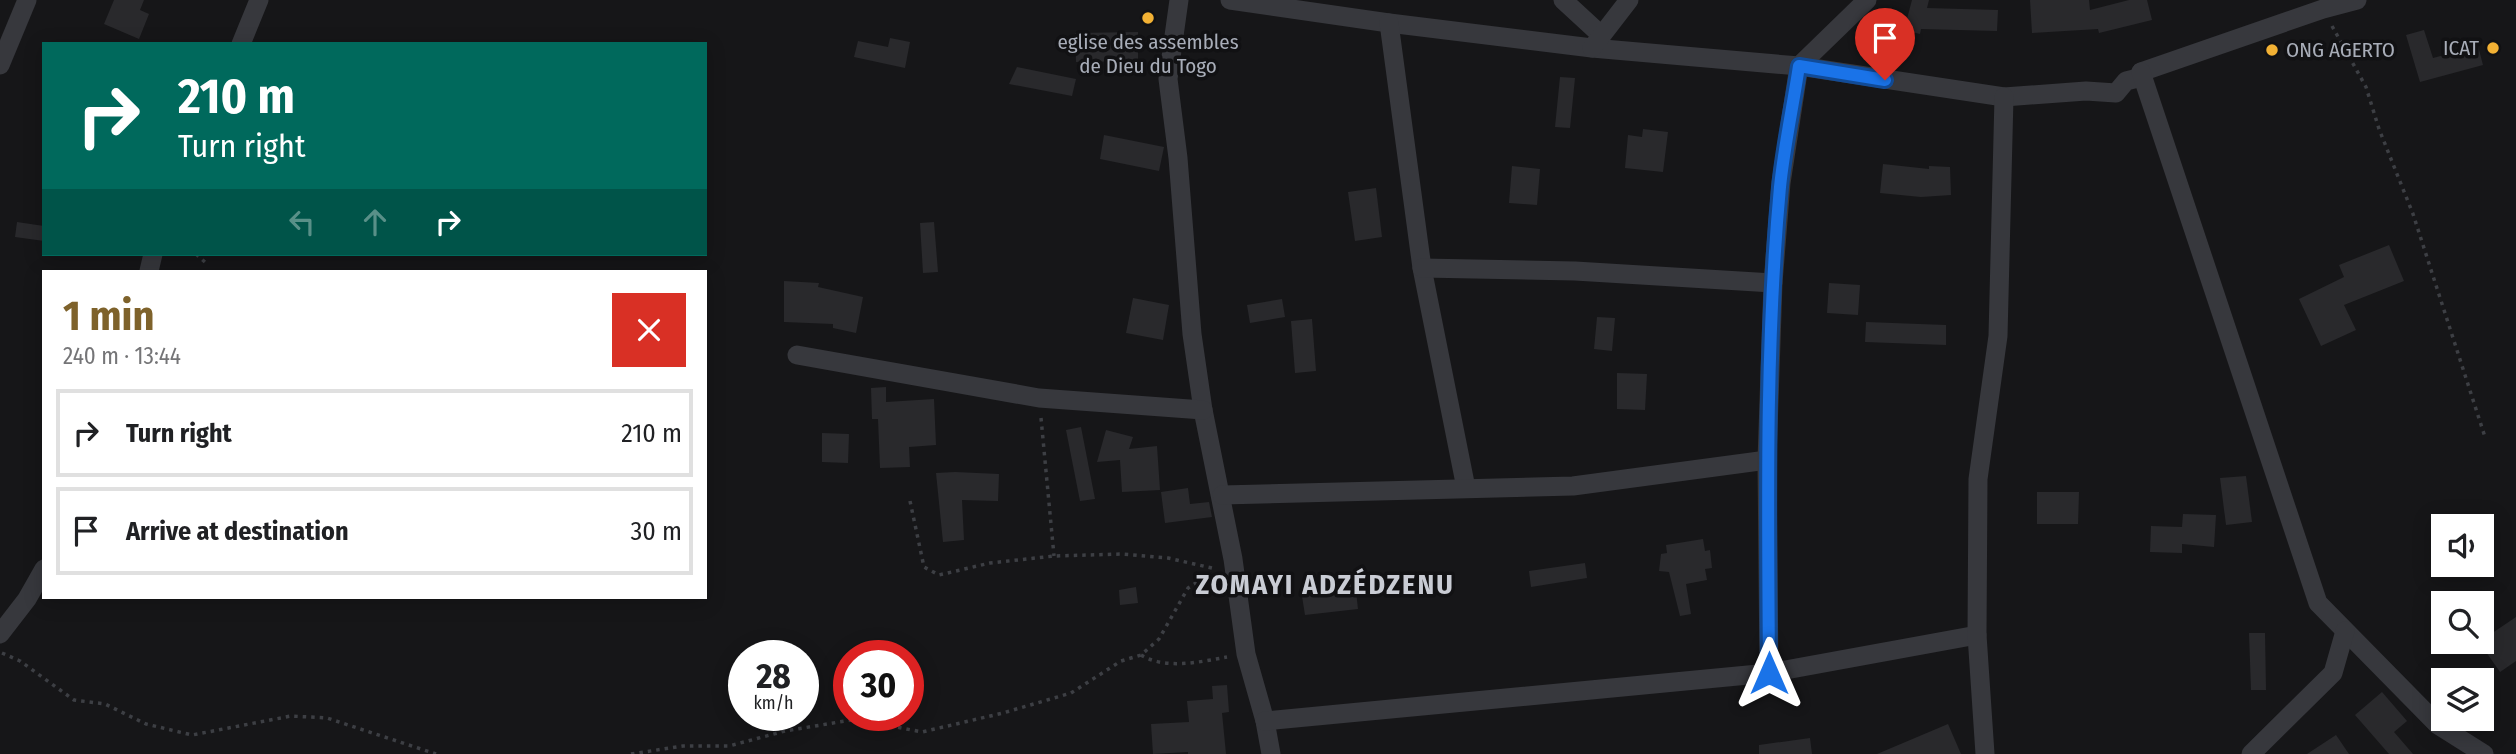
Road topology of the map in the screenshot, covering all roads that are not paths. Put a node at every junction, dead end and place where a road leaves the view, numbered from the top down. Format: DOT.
graph roads {
  1 [pos="27,0"];
  2 [pos="259,0"];
  3 [pos="1179,0"];
  4 [pos="1230,0"];
  5 [pos="1563,0"];
  6 [pos="1629,0"];
  7 [pos="1867,0"];
  8 [pos="2357,0"];
  9 [pos="2319,4"];
  10 [pos="1286,5"];
  11 [pos="1389,23"];
  12 [pos="242,42"];
  13 [pos="1596,42"];
  14 [pos="0,65"];
  15 [pos="1799,66"];
  16 [pos="2141,72"];
  17 [pos="2004,97"];
  18 [pos="1422,268"];
  19 [pos="1773,283"];
  20 [pos="797,355"];
  21 [pos="1203,410"];
  22 [pos="1767,460"];
  23 [pos="1466,488"];
  24 [pos="1222,495"];
  25 [pos="42,573"];
  26 [pos="2345,631"];
  27 [pos="0,635"];
  28 [pos="1977,635"];
  29 [pos="1769,673"];
  30 [pos="1265,721"];
  31 [pos="1271,754"];
  32 [pos="1985,754"];
  33 [pos="2251,754"];
  34 [pos="2484,754"];
  1 -- 14 [label="street"];
  2 -- 12 [label="street"];
  3 -- 21 [label="street"];
  4 -- 10 [label="street"];
  5 -- 13 [label="street"];
  6 -- 13 [label="street"];
  7 -- 15 [label="street"];
  8 -- 9 [label="street"];
  9 -- 16 [label="street"];
  10 -- 11 [label="street"];
  11 -- 13 [label="street"];
  11 -- 18 [label="street"];
  13 -- 15 [label="street"];
  15 -- 17 [label="street"];
  15 -- 19 [label="street"];
  16 -- 17 [label="street"];
  16 -- 26 [label="street"];
  17 -- 28 [label="street"];
  18 -- 19 [label="street"];
  18 -- 23 [label="street"];
  19 -- 22 [label="street"];
  20 -- 21 [label="street"];
  21 -- 24 [label="street"];
  22 -- 23 [label="street"];
  22 -- 29 [label="street"];
  23 -- 24 [label="street"];
  24 -- 30 [label="street"];
  25 -- 27 [label="street"];
  26 -- 33 [label="street"];
  26 -- 34 [label="street"];
  28 -- 29 [label="street"];
  28 -- 32 [label="street"];
  29 -- 30 [label="street"];
  30 -- 31 [label="street"];
}
